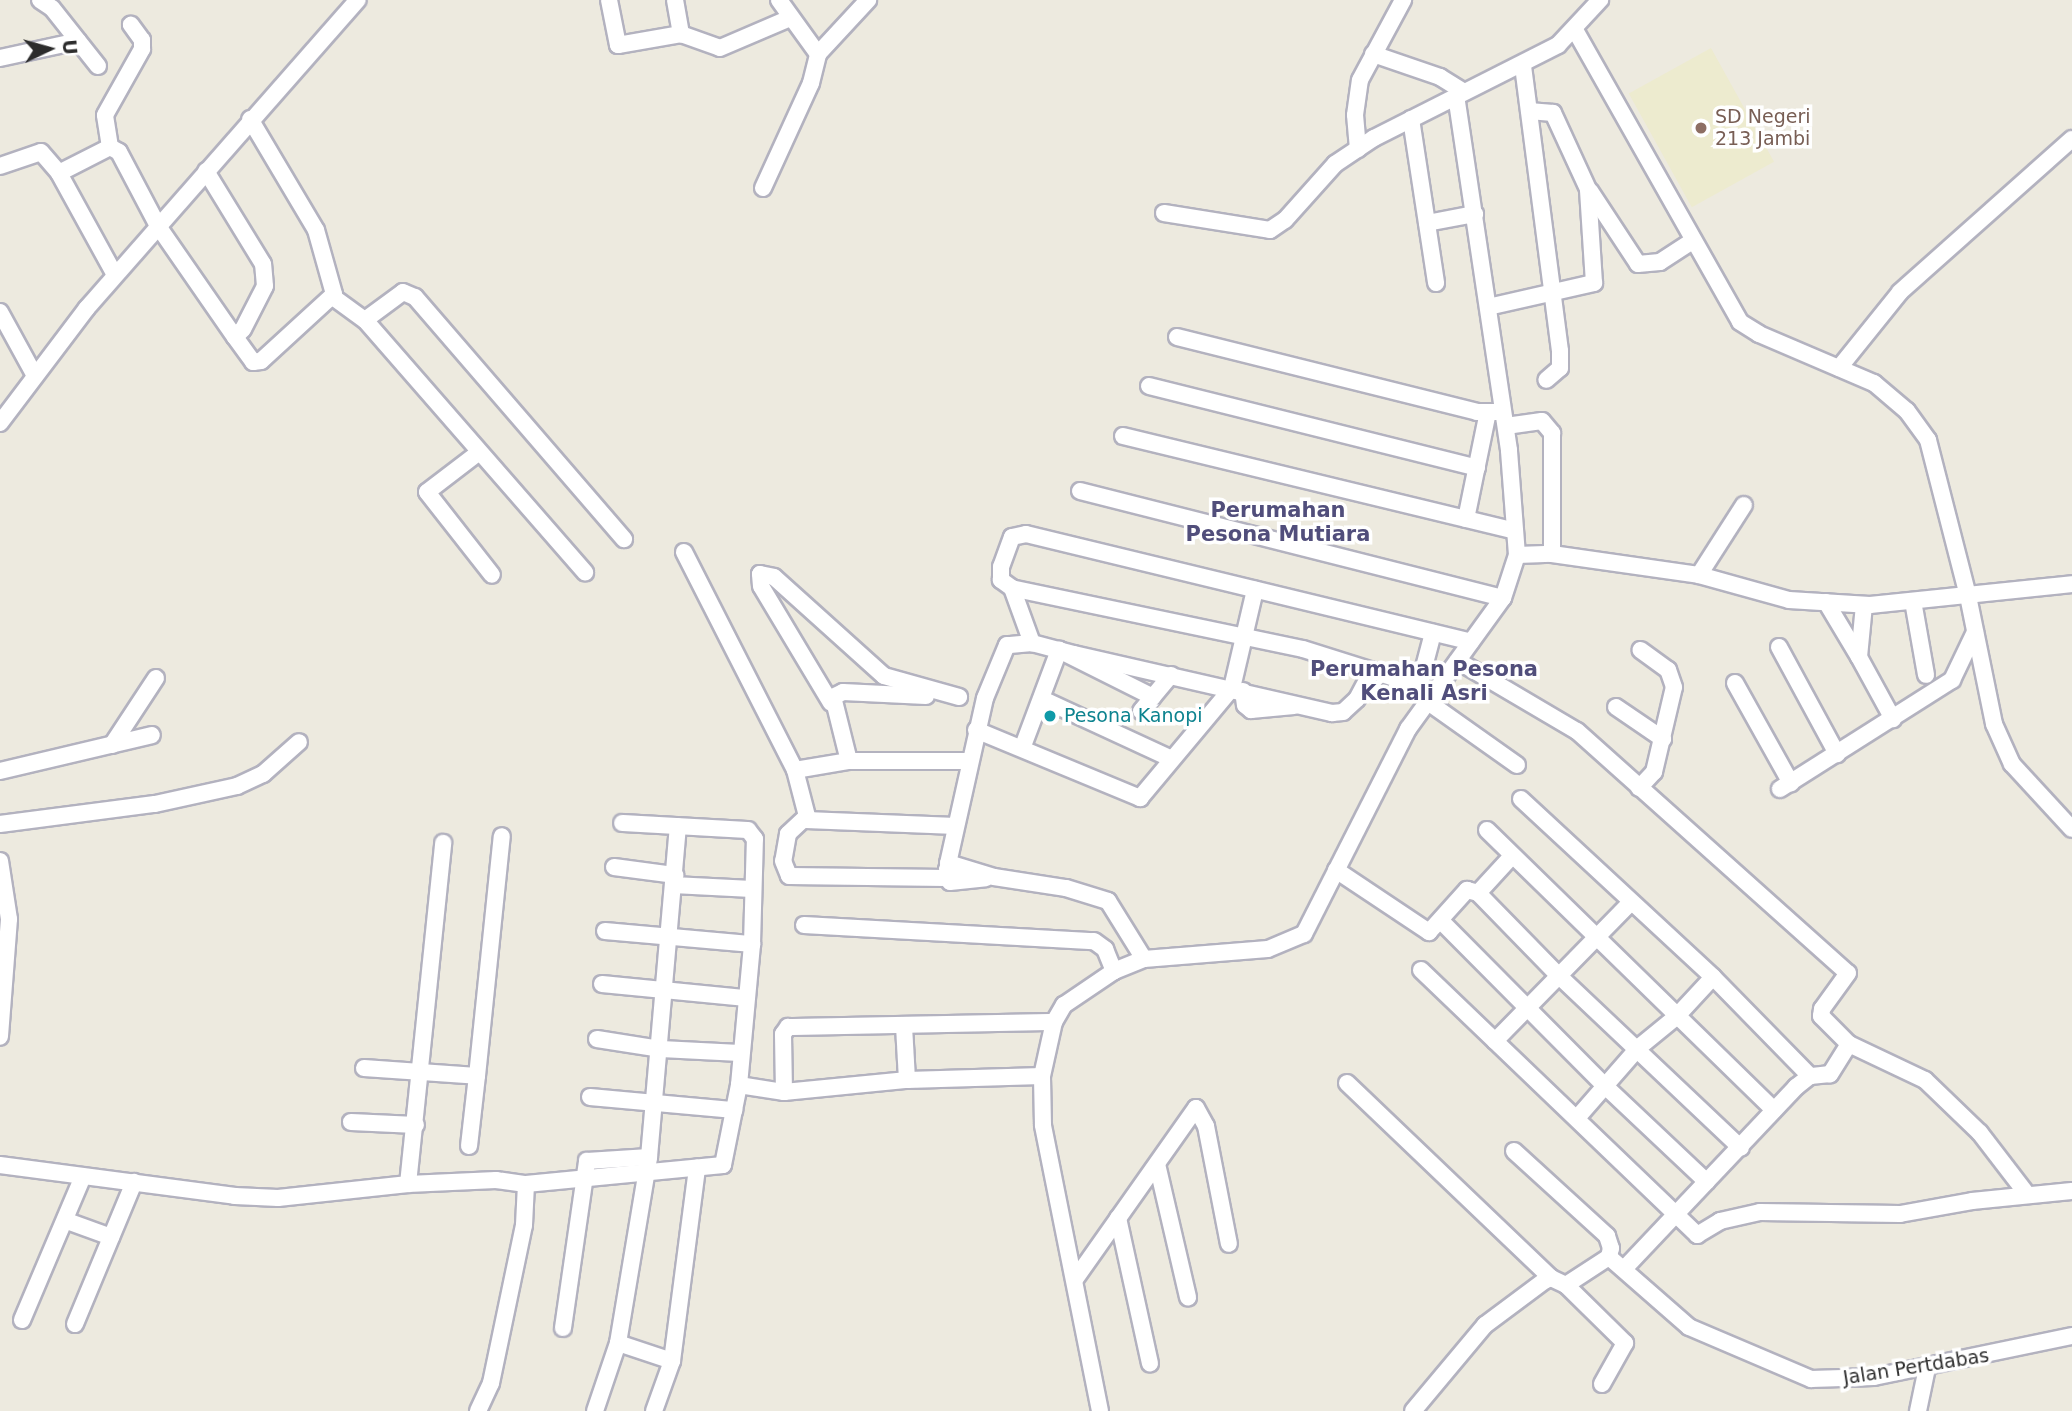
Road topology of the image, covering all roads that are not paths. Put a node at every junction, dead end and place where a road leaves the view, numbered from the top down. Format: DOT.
graph roads {
  1 [pos="40,0"];
  2 [pos="358,0"];
  3 [pos="609,0"];
  4 [pos="675,0"];
  5 [pos="779,0"];
  6 [pos="868,0"];
  7 [pos="1403,0"];
  8 [pos="1600,0"];
  9 [pos="790,18"];
  10 [pos="131,25"];
  11 [pos="1575,30"];
  12 [pos="681,34"];
  13 [pos="78,41"];
  14 [pos="3,54"];
  15 [pos="818,54"];
  16 [pos="1373,54"];
  17 [pos="98,66"];
  18 [pos="1522,66"];
  19 [pos="1460,94"];
  20 [pos="1528,111"];
  21 [pos="1411,119"];
  22 [pos="250,120"];
  23 [pos="2072,139"];
  24 [pos="110,147"];
  25 [pos="1358,149"];
  26 [pos="0,166"];
  27 [pos="206,171"];
  28 [pos="59,173"];
  29 [pos="763,188"];
  30 [pos="1588,189"];
  31 [pos="1164,213"];
  32 [pos="1475,214"];
  33 [pos="1427,223"];
  34 [pos="158,226"];
  35 [pos="1692,241"];
  36 [pos="115,275"];
  37 [pos="1436,283"];
  38 [pos="1553,295"];
  39 [pos="333,297"];
  40 [pos="1488,307"];
  41 [pos="0,312"];
  42 [pos="365,320"];
  43 [pos="235,337"];
  44 [pos="1177,337"];
  45 [pos="1839,368"];
  46 [pos="36,376"];
  47 [pos="1546,380"];
  48 [pos="1149,386"];
  49 [pos="1498,417"];
  50 [pos="0,423"];
  51 [pos="1122,436"];
  52 [pos="478,453"];
  53 [pos="1476,468"];
  54 [pos="1080,491"];
  55 [pos="1744,505"];
  56 [pos="1466,519"];
  57 [pos="1515,531"];
  58 [pos="624,539"];
  59 [pos="684,552"];
  60 [pos="1552,554"];
  61 [pos="1517,555"];
  62 [pos="585,572"];
  63 [pos="492,575"];
  64 [pos="1699,575"];
  65 [pos="2072,584"];
  66 [pos="1012,588"];
  67 [pos="1255,590"];
  68 [pos="1968,596"];
  69 [pos="1503,598"];
  70 [pos="1913,601"];
  71 [pos="1826,602"];
  72 [pos="1864,605"];
  73 [pos="1975,632"];
  74 [pos="1433,633"];
  75 [pos="1246,637"];
  76 [pos="1471,642"];
  77 [pos="1032,643"];
  78 [pos="1779,647"];
  79 [pos="1059,650"];
  80 [pos="1640,650"];
  81 [pos="1859,657"];
  82 [pos="1458,661"];
  83 [pos="1372,671"];
  84 [pos="1171,675"];
  85 [pos="1926,675"];
  86 [pos="156,678"];
  87 [pos="1735,683"];
  88 [pos="1419,686"];
  89 [pos="1238,689"];
  90 [pos="1432,696"];
  91 [pos="959,697"];
  92 [pos="1153,697"];
  93 [pos="985,698"];
  94 [pos="1042,699"];
  95 [pos="831,704"];
  96 [pos="1616,707"];
  97 [pos="1141,711"];
  98 [pos="1893,719"];
  99 [pos="976,730"];
  100 [pos="152,735"];
  101 [pos="1663,739"];
  102 [pos="299,741"];
  103 [pos="112,745"];
  104 [pos="1023,746"];
  105 [pos="1837,754"];
  106 [pos="1172,759"];
  107 [pos="849,761"];
  108 [pos="970,761"];
  109 [pos="1517,765"];
  110 [pos="795,770"];
  111 [pos="0,771"];
  112 [pos="1639,788"];
  113 [pos="1521,799"];
  114 [pos="806,820"];
  115 [pos="622,822"];
  116 [pos="0,824"];
  117 [pos="678,826"];
  118 [pos="956,826"];
  119 [pos="2072,829"];
  120 [pos="1487,830"];
  121 [pos="502,835"];
  122 [pos="443,843"];
  123 [pos="1512,856"];
  124 [pos="0,861"];
  125 [pos="614,867"];
  126 [pos="1336,870"];
  127 [pos="947,871"];
  128 [pos="674,880"];
  129 [pos="752,889"];
  130 [pos="1478,892"];
  131 [pos="1631,902"];
  132 [pos="1442,922"];
  133 [pos="804,925"];
  134 [pos="606,931"];
  135 [pos="670,938"];
  136 [pos="1593,938"];
  137 [pos="752,944"];
  138 [pos="1144,959"];
  139 [pos="1421,970"];
  140 [pos="1114,971"];
  141 [pos="1557,974"];
  142 [pos="1713,977"];
  143 [pos="602,984"];
  144 [pos="665,991"];
  145 [pos="746,998"];
  146 [pos="1526,1009"];
  147 [pos="1676,1017"];
  148 [pos="1054,1022"];
  149 [pos="904,1026"];
  150 [pos="0,1037"];
  151 [pos="597,1039"];
  152 [pos="1495,1041"];
  153 [pos="1849,1044"];
  154 [pos="1638,1048"];
  155 [pos="661,1049"];
  156 [pos="740,1053"];
  157 [pos="364,1068"];
  158 [pos="421,1073"];
  159 [pos="477,1076"];
  160 [pos="1042,1076"];
  161 [pos="1810,1076"];
  162 [pos="907,1080"];
  163 [pos="1346,1083"];
  164 [pos="739,1085"];
  165 [pos="1604,1085"];
  166 [pos="784,1092"];
  167 [pos="590,1097"];
  168 [pos="655,1103"];
  169 [pos="734,1110"];
  170 [pos="1774,1110"];
  171 [pos="1577,1118"];
  172 [pos="351,1122"];
  173 [pos="416,1125"];
  174 [pos="469,1146"];
  175 [pos="1741,1148"];
  176 [pos="1514,1151"];
  177 [pos="647,1163"];
  178 [pos="1157,1164"];
  179 [pos="0,1165"];
  180 [pos="697,1168"];
  181 [pos="83,1176"];
  182 [pos="582,1179"];
  183 [pos="134,1182"];
  184 [pos="1707,1182"];
  185 [pos="408,1184"];
  186 [pos="526,1184"];
  187 [pos="2072,1191"];
  188 [pos="2026,1193"];
  189 [pos="1676,1213"];
  190 [pos="1118,1218"];
  191 [pos="66,1221"];
  192 [pos="111,1237"];
  193 [pos="1229,1244"];
  194 [pos="1609,1257"];
  195 [pos="1624,1269"];
  196 [pos="1076,1278"];
  197 [pos="1558,1282"];
  198 [pos="1188,1297"];
  199 [pos="22,1320"];
  200 [pos="75,1324"];
  201 [pos="563,1328"];
  202 [pos="2072,1336"];
  203 [pos="618,1343"];
  204 [pos="672,1361"];
  205 [pos="1150,1364"];
  206 [pos="1927,1368"];
  207 [pos="1602,1384"];
  208 [pos="478,1411"];
  209 [pos="595,1411"];
  210 [pos="653,1411"];
  211 [pos="1100,1411"];
  212 [pos="1413,1411"];
  213 [pos="1918,1411"];
  1 -- 13 [label="street"];
  2 -- 22 [label="street"];
  3 -- 12 [label="street"];
  4 -- 12 [label="street"];
  5 -- 9 [label="street"];
  6 -- 15 [label="street"];
  7 -- 16 [label="street"];
  8 -- 11 [label="street"];
  9 -- 12 [label="street"];
  9 -- 15 [label="street"];
  10 -- 24 [label="street"];
  11 -- 18 [label="street"];
  11 -- 35 [label="street"];
  13 -- 14 [label="street"];
  13 -- 17 [label="street"];
  15 -- 29 [label="street"];
  16 -- 19 [label="street"];
  16 -- 25 [label="street"];
  18 -- 19 [label="street"];
  18 -- 20 [label="street"];
  19 -- 21 [label="street"];
  19 -- 32 [label="street"];
  20 -- 30 [label="street"];
  20 -- 38 [label="street"];
  21 -- 25 [label="street"];
  21 -- 33 [label="street"];
  22 -- 27 [label="street"];
  22 -- 39 [label="street"];
  23 -- 45 [label="street"];
  24 -- 28 [label="street"];
  24 -- 34 [label="street"];
  25 -- 31 [label="street"];
  26 -- 28 [label="street"];
  27 -- 34 [label="street"];
  27 -- 43 [label="street"];
  28 -- 36 [label="street"];
  30 -- 35 [label="street"];
  30 -- 38 [label="street"];
  32 -- 33 [label="street"];
  32 -- 40 [label="street"];
  33 -- 37 [label="street"];
  34 -- 36 [label="street"];
  34 -- 43 [label="street"];
  35 -- 45 [label="street"];
  36 -- 46 [label="street"];
  38 -- 40 [label="street"];
  38 -- 47 [label="street"];
  39 -- 42 [label="street"];
  39 -- 43 [label="street"];
  40 -- 49 [label="street"];
  41 -- 46 [label="street"];
  42 -- 52 [label="street"];
  42 -- 58 [label="street"];
  44 -- 49 [label="street"];
  45 -- 68 [label="street"];
  46 -- 50 [label="street"];
  48 -- 53 [label="street"];
  49 -- 53 [label="street"];
  49 -- 57 [label="street"];
  49 -- 60 [label="street"];
  51 -- 56 [label="street"];
  52 -- 62 [label="street"];
  52 -- 63 [label="street"];
  53 -- 56 [label="street"];
  54 -- 69 [label="street"];
  55 -- 64 [label="street"];
  56 -- 57 [label="street"];
  57 -- 61 [label="street"];
  59 -- 110 [label="street"];
  60 -- 61 [label="street"];
  60 -- 64 [label="street"];
  61 -- 69 [label="street"];
  64 -- 71 [label="street"];
  65 -- 68 [label="street"];
  66 -- 67 [label="street"];
  66 -- 75 [label="street"];
  66 -- 77 [label="street"];
  67 -- 74 [label="street"];
  67 -- 75 [label="street"];
  68 -- 70 [label="street"];
  68 -- 73 [label="street"];
  69 -- 76 [label="street"];
  70 -- 72 [label="street"];
  70 -- 85 [label="street"];
  71 -- 72 [label="street"];
  71 -- 81 [label="street"];
  72 -- 81 [label="street"];
  73 -- 98 [label="street"];
  73 -- 119 [label="street"];
  74 -- 76 [label="street"];
  74 -- 88 [label="street"];
  75 -- 83 [label="street"];
  75 -- 89 [label="street"];
  76 -- 82 [label="street"];
  77 -- 79 [label="street"];
  77 -- 93 [label="street"];
  78 -- 105 [label="street"];
  79 -- 84 [label="street"];
  79 -- 92 [label="street"];
  79 -- 94 [label="street"];
  80 -- 101 [label="street"];
  81 -- 98 [label="street"];
  82 -- 90 [label="street"];
  82 -- 112 [label="street"];
  83 -- 88 [label="street"];
  83 -- 89 [label="street"];
  84 -- 89 [label="street"];
  84 -- 92 [label="street"];
  86 -- 103 [label="street"];
  87 -- 105 [label="street"];
  88 -- 90 [label="street"];
  89 -- 106 [label="street"];
  90 -- 109 [label="street"];
  90 -- 126 [label="street"];
  91 -- 93 [label="street"];
  91 -- 95 [label="street"];
  91 -- 95 [label="street"];
  92 -- 97 [label="street"];
  93 -- 99 [label="street"];
  94 -- 104 [label="street"];
  94 -- 106 [label="street"];
  95 -- 107 [label="street"];
  96 -- 101 [label="street"];
  98 -- 105 [label="street"];
  99 -- 104 [label="street"];
  99 -- 108 [label="street"];
  100 -- 103 [label="street"];
  101 -- 112 [label="street"];
  102 -- 116 [label="street"];
  103 -- 111 [label="street"];
  104 -- 106 [label="street"];
  107 -- 108 [label="street"];
  107 -- 110 [label="street"];
  108 -- 118 [label="street"];
  110 -- 114 [label="street"];
  112 -- 153 [label="street"];
  113 -- 131 [label="street"];
  114 -- 118 [label="street"];
  114 -- 127 [label="street"];
  115 -- 117 [label="street"];
  117 -- 128 [label="street"];
  117 -- 129 [label="street"];
  118 -- 127 [label="street"];
  120 -- 123 [label="street"];
  121 -- 159 [label="street"];
  122 -- 158 [label="street"];
  123 -- 130 [label="street"];
  123 -- 136 [label="street"];
  124 -- 150 [label="street"];
  125 -- 128 [label="street"];
  126 -- 132 [label="street"];
  126 -- 138 [label="street"];
  127 -- 138 [label="street"];
  128 -- 129 [label="street"];
  128 -- 135 [label="street"];
  129 -- 137 [label="street"];
  130 -- 132 [label="street"];
  130 -- 141 [label="street"];
  131 -- 136 [label="street"];
  131 -- 142 [label="street"];
  132 -- 146 [label="street"];
  133 -- 140 [label="street"];
  134 -- 135 [label="street"];
  135 -- 137 [label="street"];
  135 -- 144 [label="street"];
  136 -- 141 [label="street"];
  136 -- 147 [label="street"];
  137 -- 145 [label="street"];
  138 -- 140 [label="street"];
  139 -- 152 [label="street"];
  140 -- 148 [label="street"];
  141 -- 146 [label="street"];
  141 -- 154 [label="street"];
  142 -- 147 [label="street"];
  142 -- 161 [label="street"];
  143 -- 144 [label="street"];
  144 -- 145 [label="street"];
  144 -- 155 [label="street"];
  145 -- 156 [label="street"];
  146 -- 152 [label="street"];
  146 -- 165 [label="street"];
  147 -- 154 [label="street"];
  147 -- 170 [label="street"];
  148 -- 149 [label="street"];
  148 -- 160 [label="street"];
  149 -- 162 [label="street"];
  149 -- 166 [label="street"];
  151 -- 155 [label="street"];
  152 -- 171 [label="street"];
  153 -- 161 [label="street"];
  153 -- 188 [label="street"];
  154 -- 165 [label="street"];
  154 -- 175 [label="street"];
  155 -- 156 [label="street"];
  155 -- 168 [label="street"];
  156 -- 164 [label="street"];
  157 -- 158 [label="street"];
  158 -- 159 [label="street"];
  158 -- 173 [label="street"];
  159 -- 174 [label="street"];
  160 -- 162 [label="street"];
  160 -- 196 [label="street"];
  161 -- 170 [label="street"];
  162 -- 166 [label="street"];
  163 -- 197 [label="street"];
  164 -- 166 [label="street"];
  164 -- 169 [label="street"];
  165 -- 171 [label="street"];
  165 -- 184 [label="street"];
  167 -- 168 [label="street"];
  168 -- 169 [label="street"];
  168 -- 177 [label="street"];
  169 -- 180 [label="street"];
  170 -- 175 [label="street"];
  171 -- 189 [label="street"];
  172 -- 173 [label="street"];
  173 -- 185 [label="street"];
  175 -- 184 [label="street"];
  176 -- 194 [label="street"];
  177 -- 180 [label="street"];
  177 -- 182 [label="street"];
  177 -- 203 [label="street"];
  178 -- 190 [label="street"];
  178 -- 193 [label="street"];
  178 -- 198 [label="street"];
  179 -- 181 [label="street"];
  180 -- 204 [label="street"];
  181 -- 183 [label="street"];
  181 -- 191 [label="street"];
  182 -- 186 [label="street"];
  182 -- 201 [label="street"];
  183 -- 185 [label="street"];
  183 -- 192 [label="street"];
  184 -- 189 [label="street"];
  185 -- 186 [label="street"];
  186 -- 208 [label="street"];
  187 -- 188 [label="street"];
  188 -- 189 [label="street"];
  189 -- 195 [label="street"];
  190 -- 196 [label="street"];
  190 -- 205 [label="street"];
  191 -- 192 [label="street"];
  191 -- 199 [label="street"];
  192 -- 200 [label="street"];
  194 -- 195 [label="street, Jalan Pertdabas"];
  194 -- 197 [label="street"];
  195 -- 206 [label="street, Jalan Pertdabas"];
  196 -- 211 [label="street"];
  197 -- 207 [label="street"];
  197 -- 212 [label="street"];
  202 -- 206 [label="street, Jalan Pertdabas"];
  203 -- 204 [label="street"];
  203 -- 209 [label="street"];
  204 -- 210 [label="street"];
  206 -- 213 [label="street"];
}
